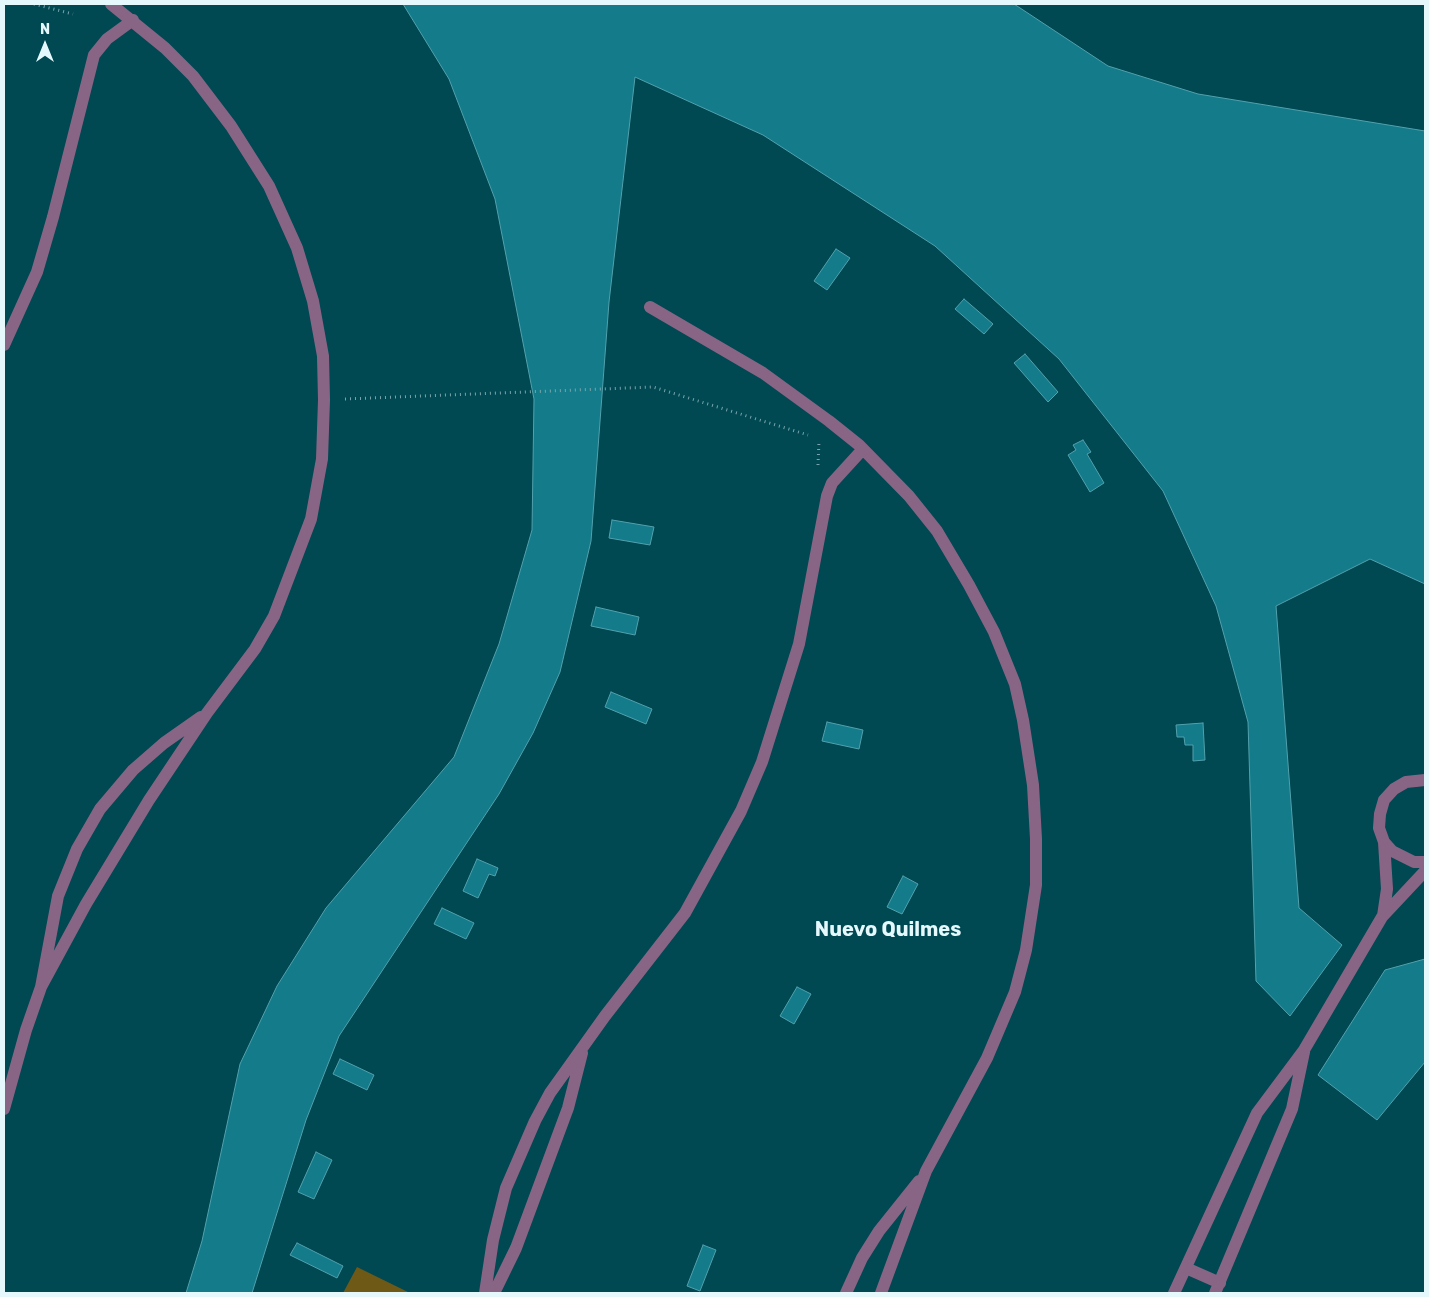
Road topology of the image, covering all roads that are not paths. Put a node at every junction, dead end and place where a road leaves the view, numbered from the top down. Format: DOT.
graph roads {
  1 [pos="111,4"];
  2 [pos="133,20"];
  3 [pos="650,307"];
  4 [pos="4,345"];
  5 [pos="863,450"];
  6 [pos="207,713"];
  7 [pos="1425,780"];
  8 [pos="1384,842"];
  9 [pos="1425,862"];
  10 [pos="1425,871"];
  11 [pos="1382,917"];
  12 [pos="41,987"];
  13 [pos="583,1048"];
  14 [pos="1304,1050"];
  15 [pos="4,1109"];
  16 [pos="926,1171"];
  17 [pos="1186,1268"];
  18 [pos="1217,1288"];
  19 [pos="485,1293"];
  20 [pos="494,1293"];
  21 [pos="846,1293"];
  22 [pos="881,1293"];
  23 [pos="1174,1293"];
  1 -- 2 [label="street"];
  2 -- 4 [label="street"];
  2 -- 6 [label="street"];
  3 -- 5 [label="street"];
  5 -- 13 [label="street"];
  5 -- 16 [label="street"];
  6 -- 12 [label="street"];
  6 -- 12 [label="street"];
  7 -- 8 [label="street"];
  8 -- 9 [label="street"];
  8 -- 11 [label="street"];
  10 -- 11 [label="street"];
  11 -- 14 [label="street"];
  12 -- 15 [label="street"];
  13 -- 19 [label="street"];
  13 -- 20 [label="street"];
  14 -- 17 [label="street"];
  14 -- 18 [label="street"];
  16 -- 21 [label="street"];
  16 -- 22 [label="street"];
  17 -- 18 [label="street"];
  17 -- 23 [label="street"];
}
